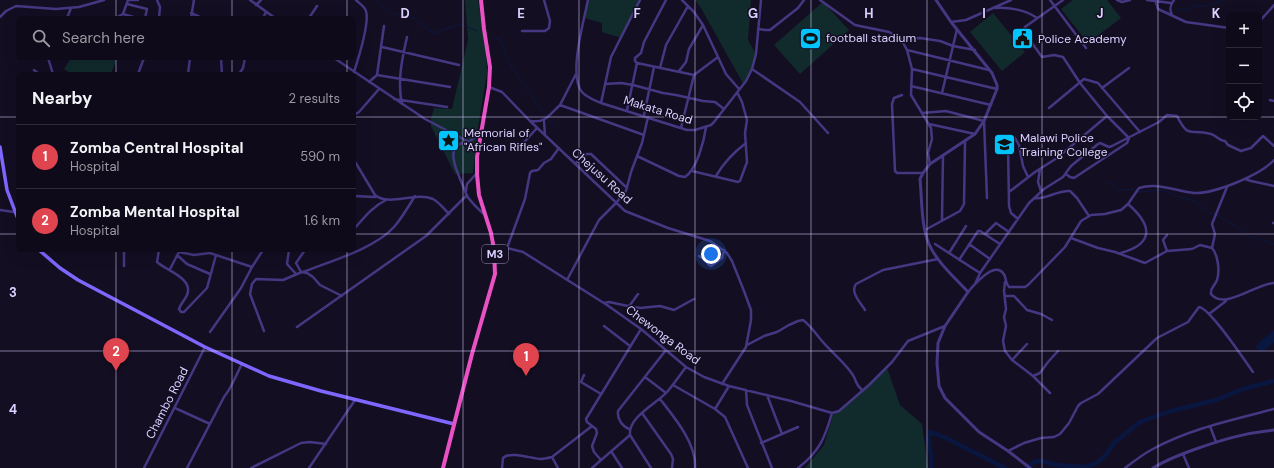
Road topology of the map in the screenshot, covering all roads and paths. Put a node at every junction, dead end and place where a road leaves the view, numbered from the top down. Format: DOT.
graph roads {
  1 [pos="104,0"];
  2 [pos="128,0"];
  3 [pos="138,0"];
  4 [pos="157,0"];
  5 [pos="194,0"];
  6 [pos="250,0"];
  7 [pos="261,0"];
  8 [pos="356,0"];
  9 [pos="481,0"];
  10 [pos="544,0"];
  11 [pos="588,0"];
  12 [pos="640,0"];
  13 [pos="666,0"];
  14 [pos="682,0"];
  15 [pos="761,0"];
  16 [pos="804,0"];
  17 [pos="820,0"];
  18 [pos="936,0"];
  19 [pos="1011,0"];
  20 [pos="1050,0"];
  21 [pos="1063,0"];
  22 [pos="1117,0"];
  23 [pos="1130,0"];
  24 [pos="1147,0"];
  25 [pos="1174,0"];
  26 [pos="1156,2"];
  27 [pos="1171,3"];
  28 [pos="127,4"];
  29 [pos="256,5"];
  30 [pos="1274,5"];
  31 [pos="317,6"];
  32 [pos="688,6"];
  33 [pos="1054,6"];
  34 [pos="71,8"];
  35 [pos="993,8"];
  36 [pos="266,12"];
  37 [pos="192,13"];
  38 [pos="123,14"];
  39 [pos="68,16"];
  40 [pos="119,16"];
  41 [pos="130,16"];
  42 [pos="146,16"];
  43 [pos="159,16"];
  44 [pos="191,16"];
  45 [pos="198,16"];
  46 [pos="264,16"];
  47 [pos="272,16"];
  48 [pos="310,16"];
  49 [pos="1172,16"];
  50 [pos="0,17"];
  51 [pos="1037,18"];
  52 [pos="1262,19"];
  53 [pos="951,22"];
  54 [pos="703,25"];
  55 [pos="384,26"];
  56 [pos="957,28"];
  57 [pos="1226,28"];
  58 [pos="758,29"];
  59 [pos="522,31"];
  60 [pos="407,37"];
  61 [pos="901,39"];
  62 [pos="953,46"];
  63 [pos="382,47"];
  64 [pos="1086,48"];
  65 [pos="907,50"];
  66 [pos="975,50"];
  67 [pos="404,52"];
  68 [pos="718,57"];
  69 [pos="49,60"];
  70 [pos="143,60"];
  71 [pos="190,60"];
  72 [pos="221,60"];
  73 [pos="245,60"];
  74 [pos="340,60"];
  75 [pos="950,60"];
  76 [pos="637,63"];
  77 [pos="460,65"];
  78 [pos="654,67"];
  79 [pos="660,68"];
  80 [pos="1129,68"];
  81 [pos="752,69"];
  82 [pos="912,69"];
  83 [pos="34,70"];
  84 [pos="989,70"];
  85 [pos="679,71"];
  86 [pos="36,72"];
  87 [pos="53,72"];
  88 [pos="139,72"];
  89 [pos="188,72"];
  90 [pos="222,72"];
  91 [pos="240,72"];
  92 [pos="354,72"];
  93 [pos="356,73"];
  94 [pos="576,73"];
  95 [pos="377,75"];
  96 [pos="694,75"];
  97 [pos="946,77"];
  98 [pos="400,79"];
  99 [pos="369,82"];
  100 [pos="1080,83"];
  101 [pos="605,84"];
  102 [pos="633,85"];
  103 [pos="911,86"];
  104 [pos="450,87"];
  105 [pos="489,87"];
  106 [pos="650,88"];
  107 [pos="1102,88"];
  108 [pos="379,89"];
  109 [pos="997,89"];
  110 [pos="738,91"];
  111 [pos="942,93"];
  112 [pos="902,95"];
  113 [pos="394,98"];
  114 [pos="688,98"];
  115 [pos="401,100"];
  116 [pos="1270,100"];
  117 [pos="1274,100"];
  118 [pos="601,102"];
  119 [pos="402,104"];
  120 [pos="560,105"];
  121 [pos="991,105"];
  122 [pos="447,107"];
  123 [pos="1049,108"];
  124 [pos="724,109"];
  125 [pos="627,110"];
  126 [pos="922,113"];
  127 [pos="356,114"];
  128 [pos="644,115"];
  129 [pos="648,116"];
  130 [pos="1107,116"];
  131 [pos="530,121"];
  132 [pos="544,121"];
  133 [pos="984,121"];
  134 [pos="929,124"];
  135 [pos="706,127"];
  136 [pos="482,128"];
  137 [pos="538,128"];
  138 [pos="681,128"];
  139 [pos="1140,132"];
  140 [pos="828,133"];
  141 [pos="975,134"];
  142 [pos="545,135"];
  143 [pos="644,135"];
  144 [pos="1016,138"];
  145 [pos="1129,138"];
  146 [pos="469,142"];
  147 [pos="965,142"];
  148 [pos="746,143"];
  149 [pos="1008,143"];
  150 [pos="1274,146"];
  151 [pos="0,147"];
  152 [pos="559,148"];
  153 [pos="518,149"];
  154 [pos="943,155"];
  155 [pos="637,156"];
  156 [pos="1274,160"];
  157 [pos="356,163"];
  158 [pos="575,164"];
  159 [pos="930,164"];
  160 [pos="1040,169"];
  161 [pos="692,171"];
  162 [pos="923,173"];
  163 [pos="477,174"];
  164 [pos="1066,174"];
  165 [pos="716,176"];
  166 [pos="1028,177"];
  167 [pos="1245,178"];
  168 [pos="1274,186"];
  169 [pos="1227,187"];
  170 [pos="627,188"];
  171 [pos="466,191"];
  172 [pos="1042,191"];
  173 [pos="1009,192"];
  174 [pos="467,195"];
  175 [pos="356,196"];
  176 [pos="415,196"];
  177 [pos="377,197"];
  178 [pos="987,198"];
  179 [pos="1034,198"];
  180 [pos="386,200"];
  181 [pos="616,203"];
  182 [pos="1128,204"];
  183 [pos="0,210"];
  184 [pos="14,212"];
  185 [pos="449,214"];
  186 [pos="484,214"];
  187 [pos="16,216"];
  188 [pos="1089,216"];
  189 [pos="1018,219"];
  190 [pos="942,220"];
  191 [pos="966,226"];
  192 [pos="356,228"];
  193 [pos="925,230"];
  194 [pos="1009,232"];
  195 [pos="985,234"];
  196 [pos="1167,235"];
  197 [pos="1071,238"];
  198 [pos="935,244"];
  199 [pos="969,244"];
  200 [pos="1000,244"];
  201 [pos="507,248"];
  202 [pos="1212,248"];
  203 [pos="494,249"];
  204 [pos="724,250"];
  205 [pos="1168,251"];
  206 [pos="42,252"];
  207 [pos="124,252"];
  208 [pos="159,252"];
  209 [pos="179,252"];
  210 [pos="262,252"];
  211 [pos="290,252"];
  212 [pos="304,252"];
  213 [pos="355,252"];
  214 [pos="356,252"];
  215 [pos="949,253"];
  216 [pos="1121,254"];
  217 [pos="216,255"];
  218 [pos="700,256"];
  219 [pos="938,258"];
  220 [pos="990,259"];
  221 [pos="959,260"];
  222 [pos="124,266"];
  223 [pos="252,267"];
  224 [pos="170,269"];
  225 [pos="302,272"];
  226 [pos="980,273"];
  227 [pos="210,274"];
  228 [pos="296,274"];
  229 [pos="567,280"];
  230 [pos="1005,282"];
  231 [pos="1274,283"];
  232 [pos="975,284"];
  233 [pos="968,292"];
  234 [pos="638,294"];
  235 [pos="342,296"];
  236 [pos="1005,296"];
  237 [pos="694,299"];
  238 [pos="1227,300"];
  239 [pos="604,303"];
  240 [pos="620,305"];
  241 [pos="628,306"];
  242 [pos="864,310"];
  243 [pos="615,311"];
  244 [pos="1209,314"];
  245 [pos="1052,320"];
  246 [pos="604,326"];
  247 [pos="944,326"];
  248 [pos="298,327"];
  249 [pos="641,329"];
  250 [pos="264,331"];
  251 [pos="210,332"];
  252 [pos="1027,344"];
  253 [pos="747,345"];
  254 [pos="630,346"];
  255 [pos="205,347"];
  256 [pos="666,350"];
  257 [pos="1058,351"];
  258 [pos="1012,360"];
  259 [pos="242,364"];
  260 [pos="686,367"];
  261 [pos="1253,372"];
  262 [pos="584,375"];
  263 [pos="1033,376"];
  264 [pos="645,377"];
  265 [pos="722,384"];
  266 [pos="673,385"];
  267 [pos="729,386"];
  268 [pos="746,390"];
  269 [pos="862,390"];
  270 [pos="666,393"];
  271 [pos="1050,393"];
  272 [pos="601,394"];
  273 [pos="767,395"];
  274 [pos="660,399"];
  275 [pos="356,400"];
  276 [pos="175,408"];
  277 [pos="715,409"];
  278 [pos="1274,409"];
  279 [pos="642,413"];
  280 [pos="832,413"];
  281 [pos="210,424"];
  282 [pos="454,424"];
  283 [pos="592,426"];
  284 [pos="1210,426"];
  285 [pos="798,427"];
  286 [pos="629,429"];
  287 [pos="1274,430"];
  288 [pos="782,434"];
  289 [pos="630,435"];
  290 [pos="1216,442"];
  291 [pos="761,443"];
  292 [pos="326,444"];
  293 [pos="611,451"];
  294 [pos="1008,451"];
  295 [pos="1183,454"];
  296 [pos="552,457"];
  297 [pos="601,460"];
  298 [pos="144,468"];
  299 [pos="187,468"];
  300 [pos="251,468"];
  301 [pos="309,468"];
  302 [pos="443,468"];
  303 [pos="502,468"];
  304 [pos="558,468"];
  305 [pos="592,468"];
  306 [pos="622,468"];
  307 [pos="651,468"];
  308 [pos="672,468"];
  309 [pos="695,468"];
  310 [pos="748,468"];
  311 [pos="772,468"];
  312 [pos="798,468"];
  313 [pos="1030,468"];
  314 [pos="1126,468"];
  315 [pos="1153,468"];
  316 [pos="1189,468"];
  1 -- 34 [label="street"];
  2 -- 3 [label="street"];
  2 -- 28 [label="street"];
  4 -- 43 [label="street"];
  5 -- 37 [label="street"];
  6 -- 29 [label="street"];
  7 -- 29 [label="street"];
  8 -- 92 [label="street"];
  9 -- 105 [label="highway, M3"];
  10 -- 59 [label="street"];
  11 -- 94 [label="street, Makata Road"];
  12 -- 101 [label="street"];
  13 -- 76 [label="street"];
  14 -- 32 [label="street"];
  15 -- 58 [label="street, Makata Road"];
  16 -- 58 [label="street"];
  17 -- 61 [label="street"];
  18 -- 53 [label="street"];
  19 -- 35 [label="street"];
  20 -- 33 [label="street"];
  21 -- 33 [label="street"];
  22 -- 23 [label="street"];
  24 -- 26 [label="street"];
  25 -- 27 [label="street"];
  26 -- 27 [label="street"];
  26 -- 49 [label="street"];
  27 -- 49 [label="street"];
  28 -- 38 [label="street"];
  28 -- 42 [label="street"];
  29 -- 36 [label="street"];
  30 -- 52 [label="street"];
  31 -- 48 [label="street"];
  32 -- 54 [label="street"];
  32 -- 79 [label="street"];
  33 -- 51 [label="street"];
  33 -- 64 [label="street"];
  34 -- 39 [label="street"];
  34 -- 50 [label="street"];
  35 -- 51 [label="street"];
  35 -- 53 [label="street"];
  36 -- 46 [label="street"];
  36 -- 47 [label="street"];
  37 -- 44 [label="street"];
  37 -- 45 [label="street"];
  38 -- 40 [label="street"];
  38 -- 41 [label="street"];
  49 -- 57 [label="street"];
  51 -- 100 [label="street"];
  53 -- 56 [label="street"];
  54 -- 68 [label="street"];
  54 -- 85 [label="street"];
  55 -- 63 [label="street"];
  56 -- 62 [label="street"];
  56 -- 66 [label="street"];
  58 -- 81 [label="street, Makata Road"];
  60 -- 67 [label="street"];
  61 -- 62 [label="street"];
  61 -- 65 [label="street"];
  62 -- 66 [label="street"];
  62 -- 75 [label="street"];
  63 -- 67 [label="street"];
  63 -- 95 [label="street"];
  65 -- 75 [label="street"];
  65 -- 82 [label="street"];
  66 -- 84 [label="street"];
  67 -- 77 [label="street"];
  67 -- 98 [label="street"];
  68 -- 96 [label="street"];
  68 -- 110 [label="street"];
  69 -- 87 [label="street"];
  70 -- 88 [label="street"];
  71 -- 89 [label="street"];
  72 -- 90 [label="street"];
  73 -- 91 [label="street"];
  74 -- 92 [label="street"];
  75 -- 84 [label="street"];
  75 -- 97 [label="street"];
  76 -- 78 [label="street"];
  76 -- 102 [label="street"];
  78 -- 79 [label="street"];
  78 -- 106 [label="street"];
  79 -- 85 [label="street"];
  80 -- 107 [label="street"];
  81 -- 110 [label="street, Makata Road"];
  81 -- 140 [label="street"];
  82 -- 97 [label="street"];
  82 -- 103 [label="street"];
  83 -- 86 [label="street"];
  84 -- 109 [label="street"];
  85 -- 96 [label="street"];
  93 -- 99 [label="street"];
  94 -- 118 [label="street, Makata Road"];
  94 -- 120 [label="street"];
  95 -- 98 [label="street"];
  95 -- 99 [label="street"];
  96 -- 114 [label="street"];
  97 -- 109 [label="street"];
  97 -- 111 [label="street"];
  98 -- 104 [label="street"];
  98 -- 115 [label="street"];
  99 -- 108 [label="street"];
  100 -- 107 [label="street"];
  100 -- 123 [label="street"];
  100 -- 130 [label="street"];
  101 -- 102 [label="street"];
  101 -- 118 [label="street"];
  102 -- 106 [label="street"];
  102 -- 125 [label="street"];
  103 -- 111 [label="street"];
  103 -- 126 [label="street"];
  105 -- 131 [label="street, Chejusu Road"];
  105 -- 136 [label="highway, M3"];
  106 -- 114 [label="street"];
  106 -- 128 [label="street"];
  107 -- 139 [label="street"];
  108 -- 113 [label="street"];
  108 -- 127 [label="street"];
  109 -- 121 [label="street"];
  110 -- 124 [label="street, Makata Road"];
  110 -- 148 [label="street"];
  111 -- 121 [label="street"];
  112 -- 162 [label="street"];
  113 -- 115 [label="street"];
  113 -- 119 [label="street"];
  114 -- 124 [label="street"];
  114 -- 138 [label="street"];
  115 -- 119 [label="street"];
  115 -- 122 [label="street"];
  116 -- 117 [label="street"];
  118 -- 125 [label="street, Makata Road"];
  119 -- 146 [label="street"];
  120 -- 132 [label="street"];
  120 -- 143 [label="street"];
  121 -- 133 [label="street"];
  124 -- 135 [label="street, Makata Road"];
  125 -- 128 [label="street, Makata Road"];
  126 -- 133 [label="street"];
  126 -- 134 [label="street"];
  128 -- 129 [label="street, Makata Road"];
  129 -- 138 [label="street, Makata Road"];
  129 -- 143 [label="street"];
  130 -- 145 [label="street"];
  130 -- 160 [label="street"];
  131 -- 132 [label="street"];
  131 -- 137 [label="street, Chejusu Road"];
  132 -- 142 [label="street"];
  133 -- 141 [label="street"];
  133 -- 178 [label="street"];
  134 -- 141 [label="street"];
  134 -- 159 [label="street"];
  135 -- 138 [label="street, Makata Road"];
  135 -- 161 [label="street"];
  136 -- 146 [label="street"];
  136 -- 163 [label="highway, M3"];
  137 -- 142 [label="street, Chejusu Road"];
  137 -- 153 [label="street"];
  139 -- 145 [label="street"];
  139 -- 150 [label="street"];
  141 -- 147 [label="street"];
  142 -- 152 [label="street, Chejusu Road"];
  143 -- 155 [label="street"];
  144 -- 166 [label="street"];
  145 -- 164 [label="street"];
  145 -- 164 [label="street"];
  146 -- 171 [label="street"];
  147 -- 154 [label="street"];
  147 -- 190 [label="street"];
  148 -- 165 [label="street"];
  148 -- 165 [label="street"];
  149 -- 173 [label="street"];
  151 -- 184 [label="main road"];
  152 -- 158 [label="street, Chejusu Road"];
  152 -- 201 [label="street"];
  154 -- 159 [label="street"];
  154 -- 190 [label="street"];
  155 -- 161 [label="street"];
  155 -- 170 [label="street"];
  156 -- 167 [label="street"];
  157 -- 177 [label="street"];
  158 -- 170 [label="street"];
  158 -- 181 [label="street, Chejusu Road"];
  159 -- 162 [label="street"];
  160 -- 166 [label="street"];
  160 -- 172 [label="street"];
  161 -- 165 [label="street"];
  162 -- 193 [label="street"];
  163 -- 171 [label="street"];
  163 -- 186 [label="highway, M3"];
  164 -- 172 [label="street"];
  166 -- 173 [label="street"];
  167 -- 168 [label="street"];
  167 -- 169 [label="street"];
  169 -- 182 [label="street"];
  169 -- 202 [label="street"];
  170 -- 181 [label="street"];
  171 -- 174 [label="street"];
  172 -- 179 [label="street"];
  173 -- 189 [label="street"];
  174 -- 185 [label="street"];
  174 -- 186 [label="street"];
  175 -- 177 [label="street"];
  176 -- 180 [label="street"];
  176 -- 185 [label="street"];
  176 -- 214 [label="street"];
  177 -- 180 [label="street"];
  179 -- 188 [label="street"];
  179 -- 189 [label="street"];
  180 -- 192 [label="street"];
  181 -- 204 [label="street, Chejusu Road"];
  181 -- 229 [label="street"];
  182 -- 188 [label="street"];
  182 -- 216 [label="street"];
  183 -- 184 [label="street"];
  184 -- 187 [label="main road"];
  185 -- 235 [label="street"];
  186 -- 203 [label="highway, M3"];
  188 -- 197 [label="street"];
  189 -- 194 [label="street"];
  190 -- 193 [label="street"];
  191 -- 215 [label="street"];
  193 -- 219 [label="street"];
  194 -- 195 [label="street"];
  194 -- 200 [label="street"];
  195 -- 199 [label="street"];
  195 -- 200 [label="street"];
  196 -- 205 [label="street"];
  197 -- 216 [label="street"];
  197 -- 230 [label="street"];
  198 -- 215 [label="street"];
  199 -- 220 [label="street"];
  199 -- 221 [label="street"];
  200 -- 220 [label="street"];
  201 -- 203 [label="street, Chewonga Road"];
  201 -- 229 [label="street, Chewonga Road"];
  202 -- 205 [label="street"];
  202 -- 238 [label="street"];
  203 -- 282 [label="highway, M3"];
  204 -- 218 [label="street"];
  204 -- 253 [label="street, Chejusu Road"];
  205 -- 216 [label="street"];
  206 -- 255 [label="main road"];
  207 -- 222 [label="street"];
  208 -- 224 [label="street"];
  209 -- 217 [label="street"];
  209 -- 224 [label="street"];
  209 -- 227 [label="street"];
  210 -- 223 [label="street"];
  211 -- 228 [label="street"];
  212 -- 225 [label="street"];
  213 -- 225 [label="street"];
  215 -- 221 [label="street"];
  217 -- 223 [label="street"];
  217 -- 227 [label="street"];
  219 -- 233 [label="street"];
  219 -- 242 [label="street"];
  220 -- 226 [label="street"];
  221 -- 226 [label="street"];
  223 -- 251 [label="street"];
  224 -- 227 [label="street"];
  225 -- 228 [label="street"];
  225 -- 235 [label="street"];
  226 -- 232 [label="street"];
  228 -- 250 [label="street"];
  229 -- 239 [label="street, Chewonga Road"];
  230 -- 232 [label="street"];
  230 -- 236 [label="street"];
  231 -- 238 [label="street"];
  232 -- 233 [label="street"];
  233 -- 247 [label="street"];
  234 -- 241 [label="street"];
  235 -- 248 [label="street"];
  236 -- 245 [label="street"];
  236 -- 258 [label="street"];
  237 -- 241 [label="street"];
  238 -- 244 [label="street"];
  239 -- 240 [label="street"];
  239 -- 243 [label="street, Chewonga Road"];
  240 -- 241 [label="street"];
  240 -- 243 [label="street"];
  243 -- 249 [label="street, Chewonga Road"];
  244 -- 261 [label="street"];
  244 -- 294 [label="street"];
  246 -- 254 [label="street"];
  247 -- 269 [label="street"];
  247 -- 294 [label="street"];
  249 -- 254 [label="street"];
  249 -- 256 [label="street, Chewonga Road"];
  252 -- 258 [label="street"];
  253 -- 265 [label="street"];
  253 -- 269 [label="street"];
  254 -- 272 [label="street"];
  255 -- 259 [label="main road"];
  255 -- 276 [label="street, Chambo Road"];
  256 -- 260 [label="street, Chewonga Road"];
  256 -- 264 [label="street"];
  257 -- 263 [label="street"];
  258 -- 263 [label="street"];
  259 -- 275 [label="main road"];
  259 -- 281 [label="street"];
  260 -- 265 [label="street, Chewonga Road"];
  260 -- 266 [label="street"];
  262 -- 272 [label="street"];
  263 -- 271 [label="street"];
  264 -- 270 [label="street"];
  264 -- 286 [label="street"];
  265 -- 267 [label="street, Chewonga Road"];
  266 -- 270 [label="street"];
  266 -- 277 [label="street"];
  267 -- 268 [label="street, Chewonga Road"];
  267 -- 277 [label="street"];
  268 -- 273 [label="street, Chewonga Road"];
  268 -- 291 [label="street"];
  269 -- 280 [label="street"];
  270 -- 274 [label="street"];
  272 -- 283 [label="street"];
  273 -- 280 [label="street, Chewonga Road"];
  273 -- 288 [label="street"];
  274 -- 279 [label="street"];
  274 -- 309 [label="street"];
  275 -- 282 [label="main road"];
  275 -- 292 [label="street"];
  276 -- 281 [label="street"];
  276 -- 298 [label="street, Chambo Road"];
  277 -- 310 [label="street"];
  278 -- 284 [label="street"];
  279 -- 286 [label="street"];
  279 -- 308 [label="street"];
  280 -- 312 [label="street"];
  281 -- 299 [label="street"];
  282 -- 302 [label="highway, M3"];
  283 -- 296 [label="street"];
  283 -- 297 [label="street"];
  284 -- 290 [label="street"];
  284 -- 314 [label="street"];
  285 -- 288 [label="street"];
  286 -- 289 [label="street"];
  287 -- 290 [label="street"];
  288 -- 291 [label="street"];
  289 -- 293 [label="street"];
  289 -- 307 [label="street"];
  290 -- 295 [label="street"];
  291 -- 311 [label="street"];
  292 -- 300 [label="street"];
  292 -- 301 [label="street"];
  293 -- 297 [label="street"];
  293 -- 306 [label="street"];
  294 -- 313 [label="street"];
  295 -- 315 [label="street"];
  295 -- 316 [label="street"];
  296 -- 303 [label="street"];
  296 -- 304 [label="street"];
  297 -- 305 [label="street"];
}
